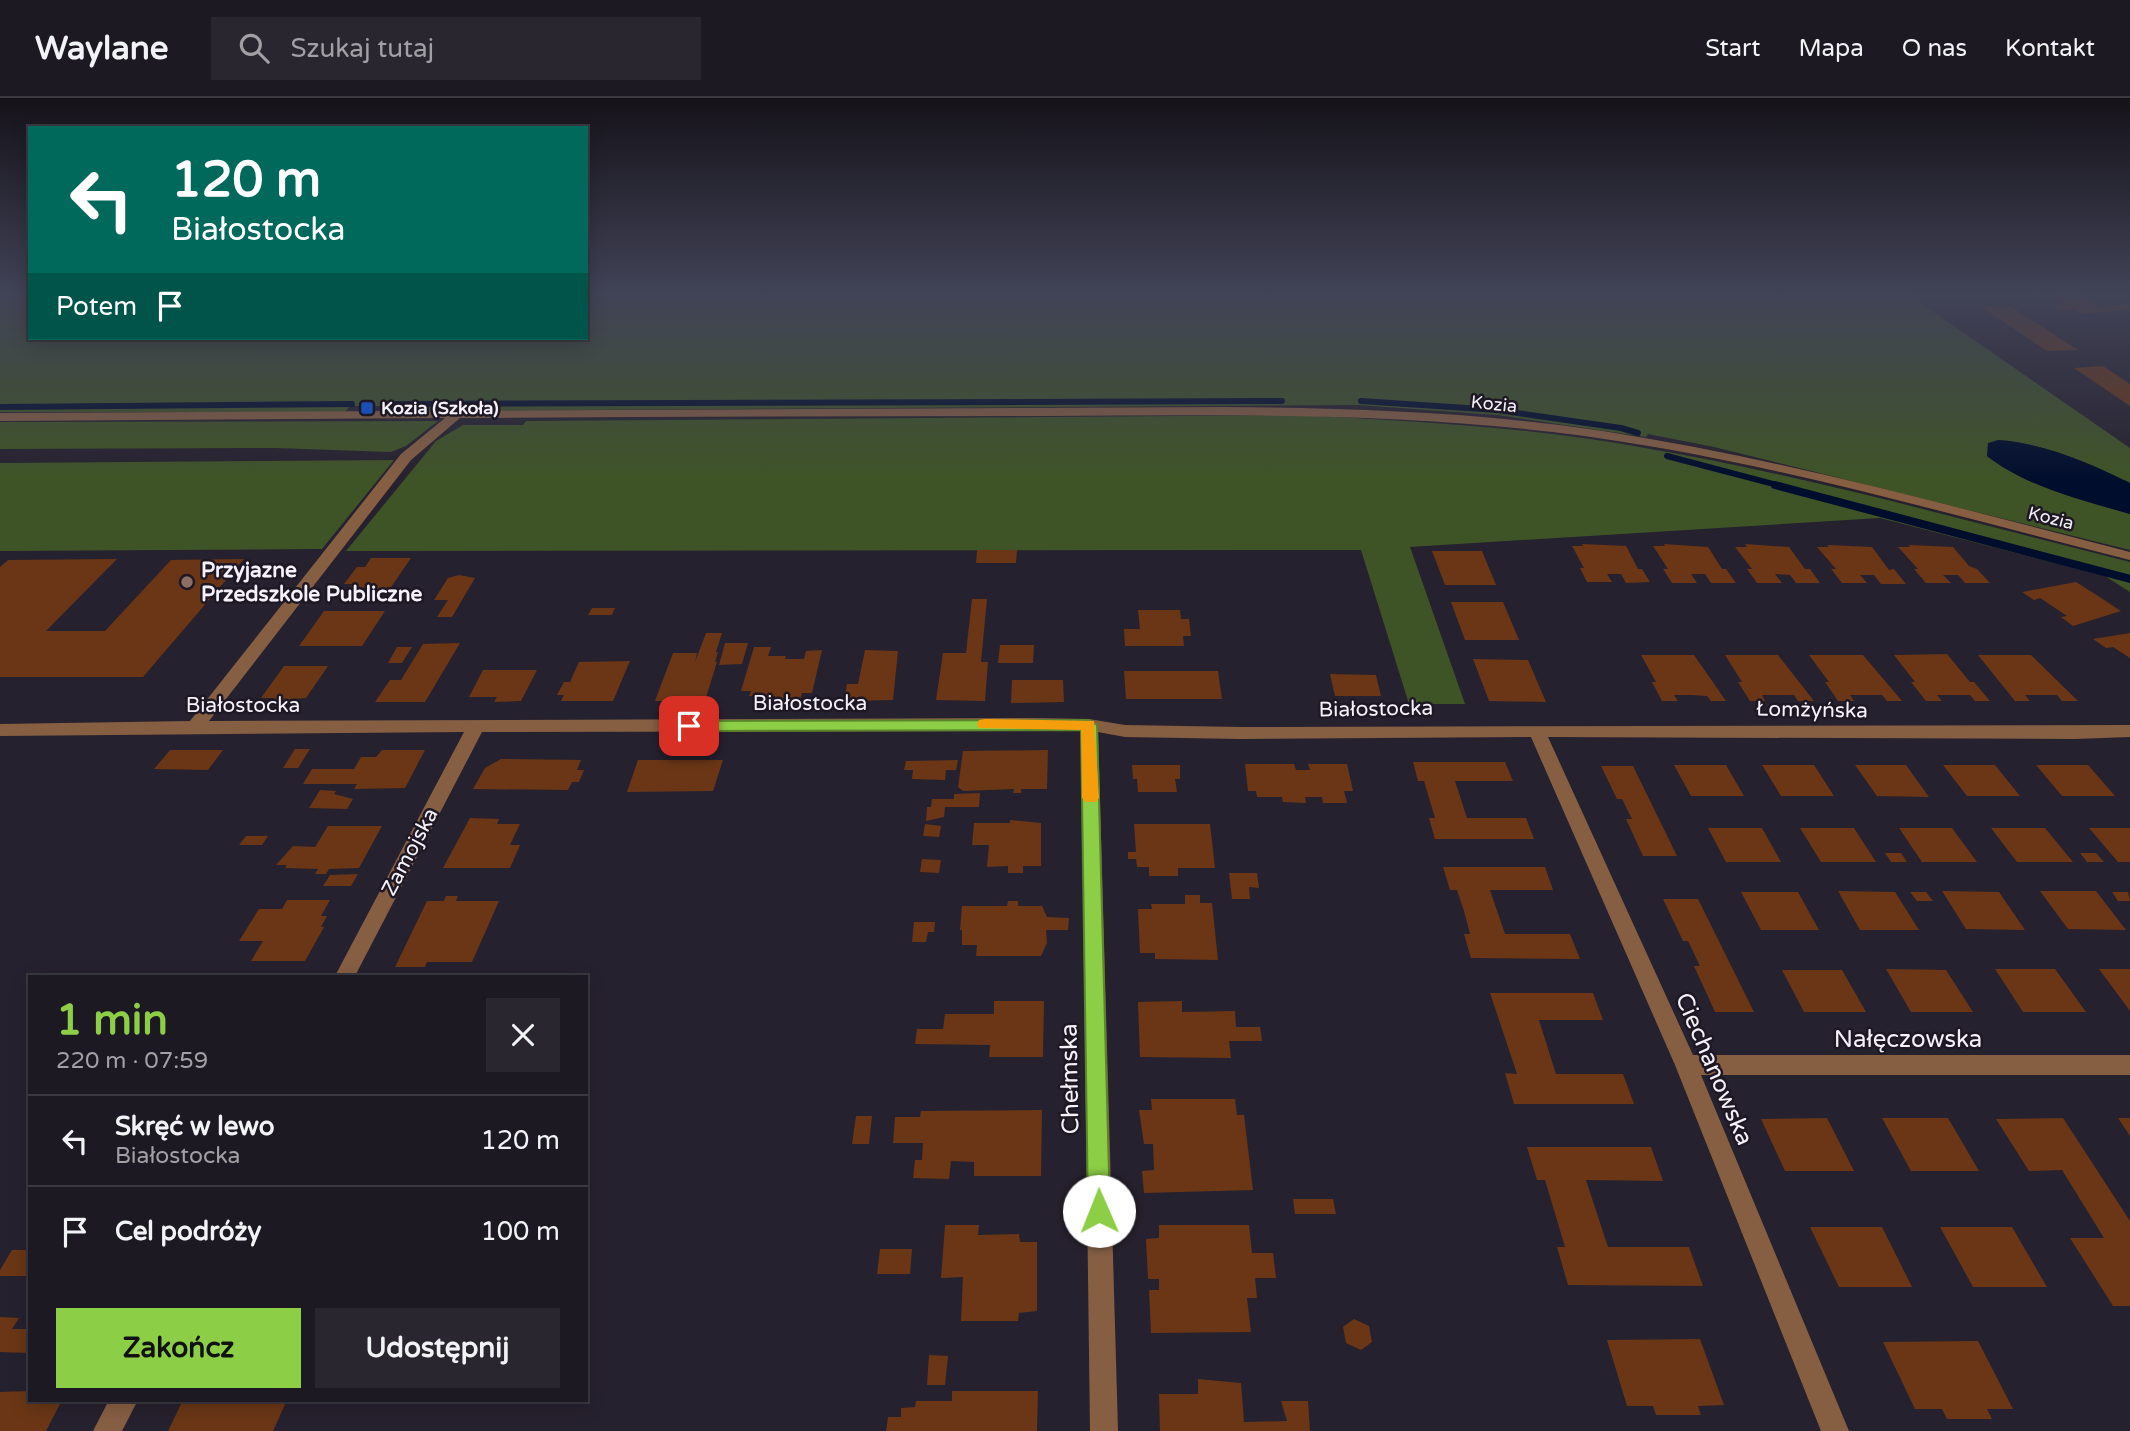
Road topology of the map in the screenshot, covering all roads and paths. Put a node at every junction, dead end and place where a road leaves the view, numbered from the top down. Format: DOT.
graph roads {
  1 [pos="456,415"];
  2 [pos="0,417"];
  3 [pos="2130,556"];
  4 [pos="1089,725"];
  5 [pos="195,727"];
  6 [pos="475,727"];
  7 [pos="0,730"];
  8 [pos="1494,731"];
  9 [pos="1537,731"];
  10 [pos="2130,731"];
  11 [pos="346,975"];
  12 [pos="1686,1065"];
  13 [pos="2130,1065"];
  14 [pos="123,1402"];
  15 [pos="107,1431"];
  16 [pos="1104,1431"];
  17 [pos="1835,1431"];
  1 -- 2 [label="street, Kozia"];
  1 -- 3 [label="street, Kozia"];
  1 -- 5 [label="street"];
  4 -- 6 [label="street, Białostocka"];
  4 -- 8 [label="street, Białostocka"];
  4 -- 16 [label="street, Chełmska"];
  5 -- 6 [label="street, Białostocka"];
  5 -- 7 [label="street, Białostocka"];
  6 -- 11 [label="street, Zamojska"];
  8 -- 9 [label="street, Łomżyńska"];
  9 -- 10 [label="street, Łomżyńska"];
  9 -- 12 [label="street, Ciechanowska"];
  12 -- 13 [label="street, Nałęczowska"];
  12 -- 17 [label="street, Ciechanowska"];
  14 -- 15 [label="street"];
}
